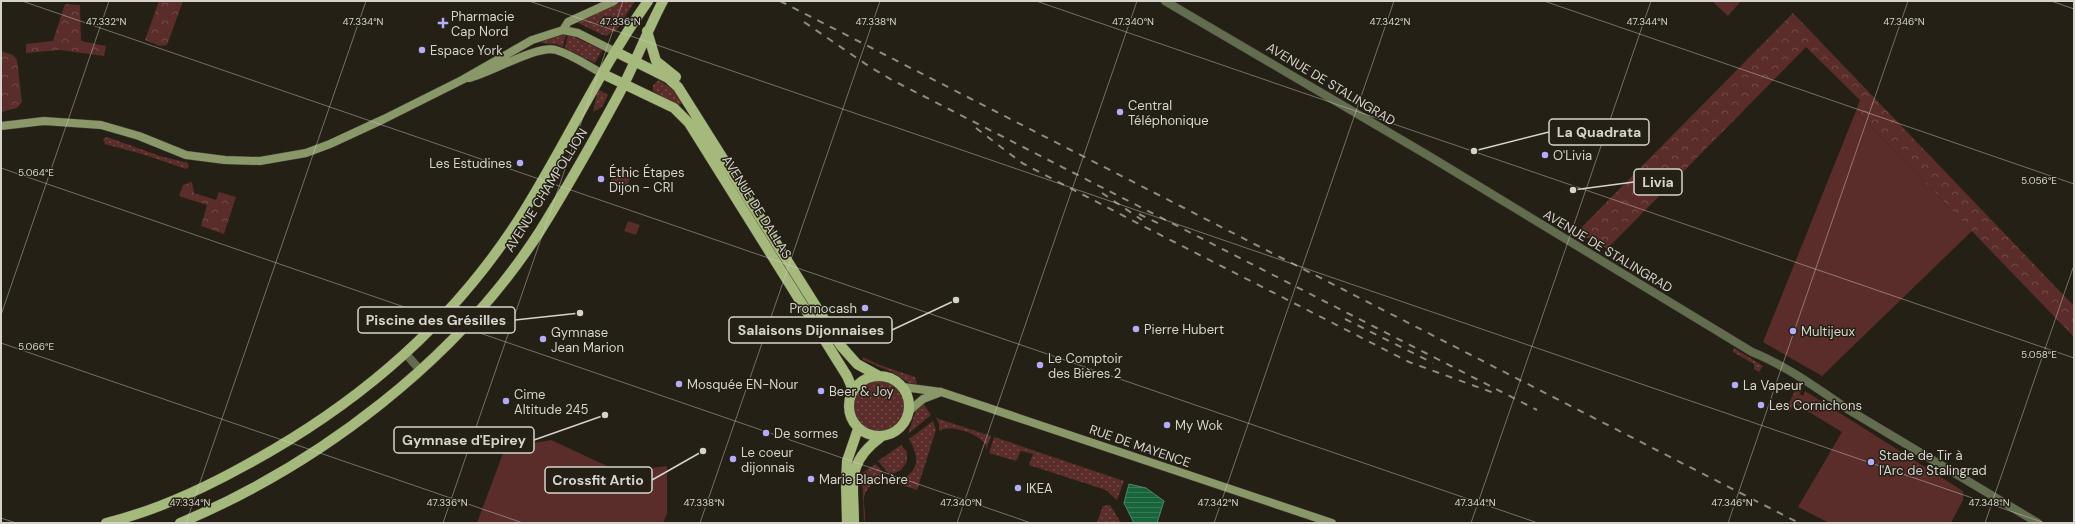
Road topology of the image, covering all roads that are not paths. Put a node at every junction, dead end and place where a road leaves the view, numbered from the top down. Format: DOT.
graph roads {
  1 [pos="614,1"];
  2 [pos="648,1"];
  3 [pos="663,1"];
  4 [pos="1165,1"];
  5 [pos="563,30"];
  6 [pos="647,31"];
  7 [pos="616,52"];
  8 [pos="634,62"];
  9 [pos="603,74"];
  10 [pos="462,80"];
  11 [pos="624,84"];
  12 [pos="688,100"];
  13 [pos="1,126"];
  14 [pos="406,354"];
  15 [pos="420,370"];
  16 [pos="877,375"];
  17 [pos="903,387"];
  18 [pos="853,390"];
  19 [pos="941,392"];
  20 [pos="909,411"];
  21 [pos="858,429"];
  22 [pos="881,437"];
  23 [pos="133,520"];
  24 [pos="106,523"];
  25 [pos="180,523"];
  26 [pos="847,523"];
  27 [pos="854,523"];
  28 [pos="1332,523"];
  29 [pos="2038,523"];
  1 -- 5 [label="main road"];
  2 -- 7 [label="main road, AVENUE CHAMPOLLION"];
  3 -- 6 [label="main road, AVENUE CHAMPOLLION"];
  4 -- 29 [label="street, AVENUE DE STALINGRAD"];
  5 -- 7 [label="main road"];
  5 -- 10 [label="main road"];
  6 -- 8 [label="main road, AVENUE CHAMPOLLION"];
  6 -- 12 [label="main road, AVENUE DE DALLAS"];
  7 -- 8 [label="main road, AVENUE DE DALLAS"];
  7 -- 9 [label="main road, AVENUE CHAMPOLLION"];
  8 -- 11 [label="main road, AVENUE CHAMPOLLION"];
  8 -- 12 [label="main road, AVENUE DE DALLAS"];
  9 -- 10 [label="main road"];
  9 -- 11 [label="main road, AVENUE DE DALLAS"];
  9 -- 14 [label="main road, AVENUE CHAMPOLLION"];
  10 -- 13 [label="main road"];
  11 -- 15 [label="main road, AVENUE CHAMPOLLION"];
  11 -- 18 [label="main road, AVENUE DE DALLAS"];
  12 -- 16 [label="main road, AVENUE DE DALLAS"];
  14 -- 15 [label="street"];
  14 -- 23 [label="main road, AVENUE CHAMPOLLION"];
  15 -- 25 [label="main road, AVENUE CHAMPOLLION"];
  16 -- 17 [label="main road"];
  16 -- 18 [label="main road"];
  17 -- 19 [label="main road, RUE DE MAYENCE"];
  17 -- 20 [label="main road"];
  18 -- 21 [label="main road"];
  19 -- 20 [label="main road"];
  19 -- 28 [label="main road, RUE DE MAYENCE"];
  20 -- 22 [label="main road"];
  21 -- 22 [label="main road"];
  21 -- 26 [label="main road"];
  22 -- 27 [label="main road"];
  23 -- 24 [label="main road, AVENUE CHAMPOLLION"];
}
